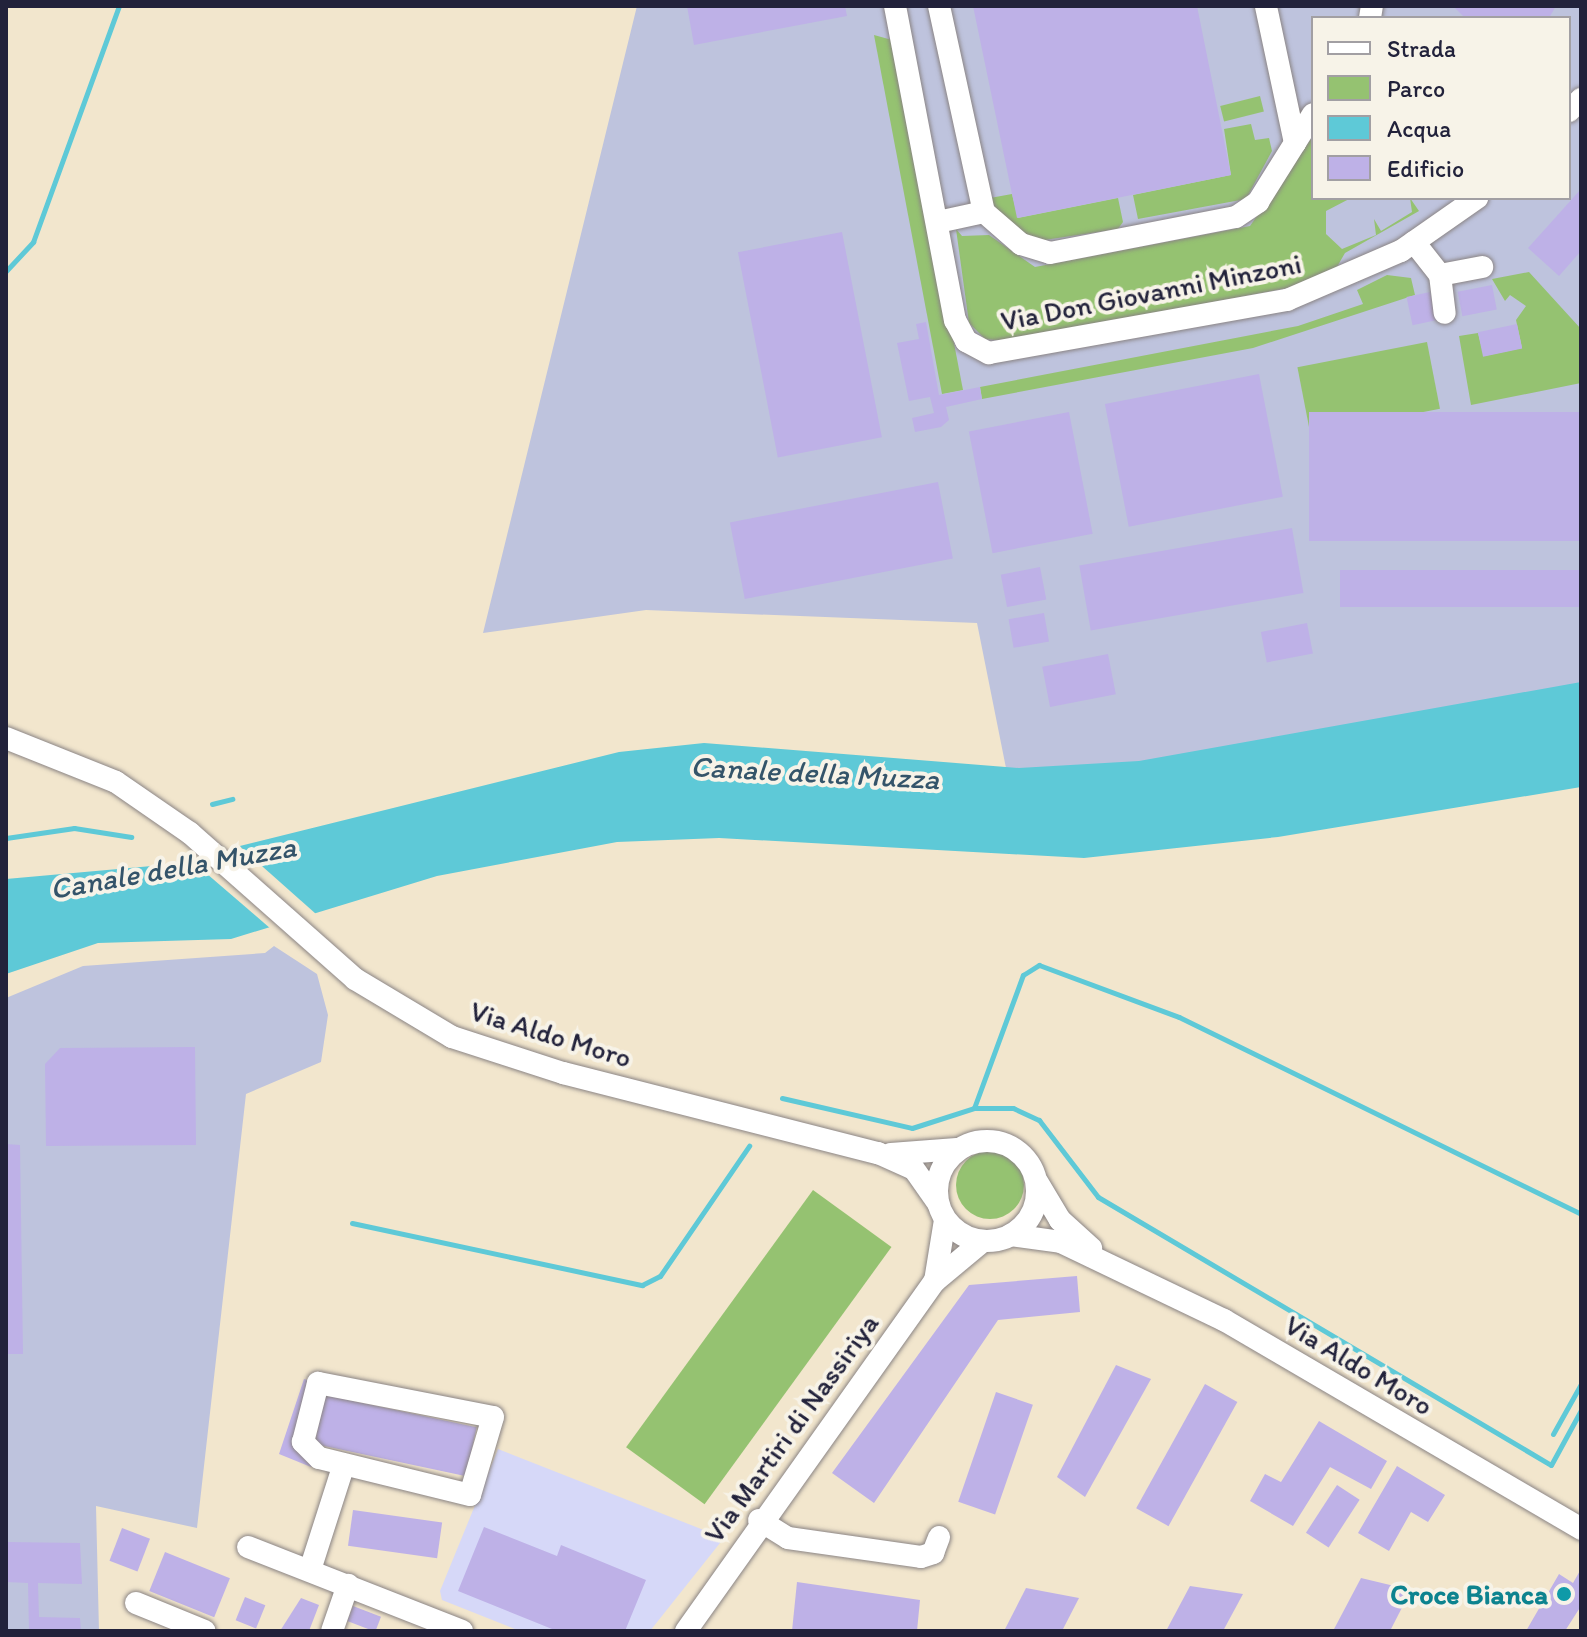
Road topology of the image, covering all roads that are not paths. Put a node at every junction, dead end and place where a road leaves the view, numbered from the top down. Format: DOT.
graph roads {
  1 [pos="895,6"];
  2 [pos="939,6"];
  3 [pos="1266,6"];
  4 [pos="1311,117"];
  5 [pos="1295,143"];
  6 [pos="1474,200"];
  7 [pos="984,212"];
  8 [pos="938,222"];
  9 [pos="1414,242"];
  10 [pos="1482,267"];
  11 [pos="1440,275"];
  12 [pos="1445,313"];
  13 [pos="6,738"];
  14 [pos="957,1149"];
  15 [pos="878,1153"];
  16 [pos="1035,1177"];
  17 [pos="942,1212"];
  18 [pos="1011,1235"];
  19 [pos="983,1241"];
  20 [pos="1104,1260"];
  21 [pos="935,1281"];
  22 [pos="343,1467"];
  23 [pos="759,1520"];
  24 [pos="1581,1529"];
  25 [pos="939,1537"];
  26 [pos="248,1547"];
  27 [pos="310,1570"];
  28 [pos="348,1585"];
  29 [pos="136,1603"];
  30 [pos="691,1621"];
  31 [pos="205,1631"];
  32 [pos="332,1631"];
  33 [pos="462,1631"];
  34 [pos="673,1631"];
  1 -- 8 [label="street, Via Don Giovanni Minzoni"];
  2 -- 7 [label="street"];
  3 -- 5 [label="street"];
  4 -- 5 [label="street"];
  5 -- 7 [label="street"];
  6 -- 9 [label="street, Via Don Giovanni Minzoni"];
  7 -- 8 [label="street"];
  8 -- 9 [label="street, Via Don Giovanni Minzoni"];
  9 -- 11 [label="street"];
  10 -- 11 [label="street"];
  11 -- 12 [label="street"];
  13 -- 15 [label="street, Via Aldo Moro"];
  14 -- 15 [label="street, Via Aldo Moro"];
  14 -- 16 [label="street, Via Aldo Moro"];
  14 -- 17 [label="street"];
  15 -- 17 [label="street, Via Aldo Moro"];
  16 -- 18 [label="street"];
  16 -- 20 [label="street, Via Aldo Moro"];
  17 -- 19 [label="street, Via Aldo Moro"];
  17 -- 21 [label="street, Via Martiri di Nassiriya"];
  18 -- 19 [label="street, Via Aldo Moro"];
  18 -- 20 [label="street, Via Aldo Moro"];
  19 -- 21 [label="street, Via Martiri di Nassiriya"];
  20 -- 24 [label="street, Via Aldo Moro"];
  21 -- 23 [label="street, Via Martiri di Nassiriya"];
  22 -- 22 [label="street"];
  22 -- 27 [label="street"];
  23 -- 25 [label="street"];
  23 -- 30 [label="street, Via Martiri di Nassiriya"];
  26 -- 27 [label="street"];
  27 -- 28 [label="street"];
  28 -- 32 [label="street"];
  28 -- 33 [label="street"];
  29 -- 31 [label="street"];
  30 -- 34 [label="street, Via Martiri di Nassiriya"];
}
